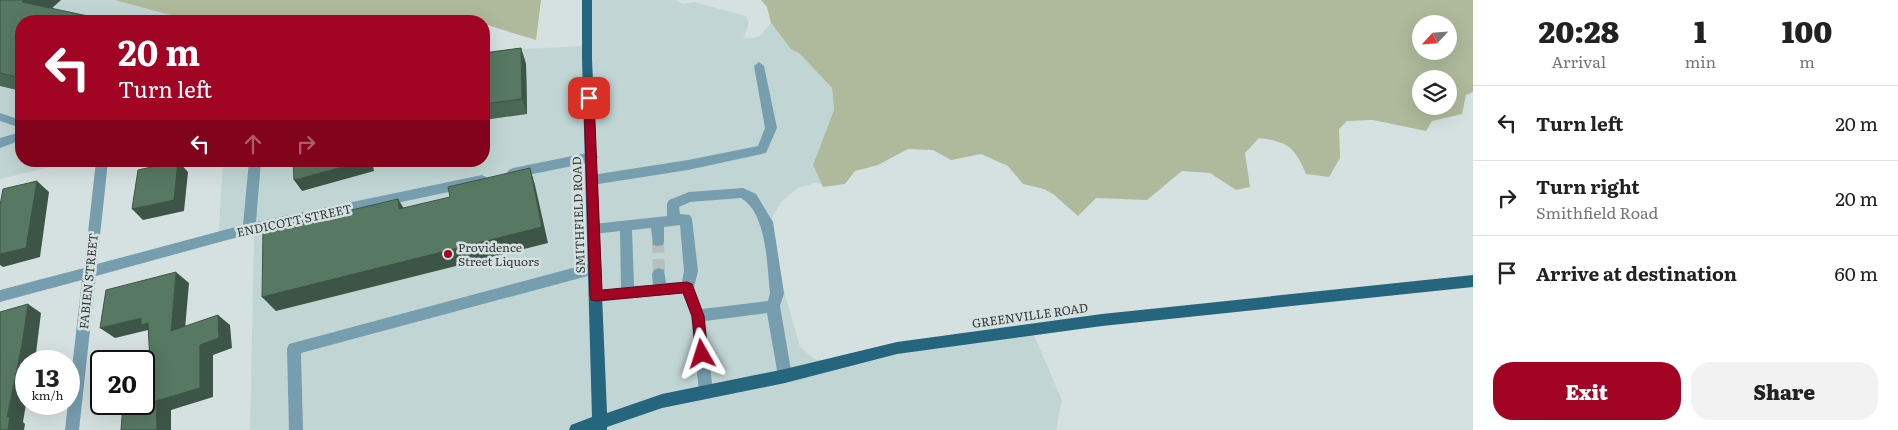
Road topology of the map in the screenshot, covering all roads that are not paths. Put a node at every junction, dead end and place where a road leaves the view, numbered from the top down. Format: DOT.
graph roads {
  1 [pos="588,0"];
  2 [pos="759,66"];
  3 [pos="0,117"];
  4 [pos="15,122"];
  5 [pos="15,138"];
  6 [pos="0,143"];
  7 [pos="592,157"];
  8 [pos="101,167"];
  9 [pos="254,167"];
  10 [pos="592,180"];
  11 [pos="674,220"];
  12 [pos="657,222"];
  13 [pos="626,225"];
  14 [pos="249,229"];
  15 [pos="594,229"];
  16 [pos="658,241"];
  17 [pos="595,268"];
  18 [pos="88,272"];
  19 [pos="659,274"];
  20 [pos="1473,281"];
  21 [pos="687,287"];
  22 [pos="660,290"];
  23 [pos="628,293"];
  24 [pos="0,296"];
  25 [pos="596,296"];
  26 [pos="773,306"];
  27 [pos="698,316"];
  28 [pos="784,376"];
  29 [pos="706,392"];
  30 [pos="600,426"];
  31 [pos="72,430"];
  32 [pos="296,430"];
  33 [pos="576,430"];
  1 -- 7 [label="main road, SMITHFIELD ROAD"];
  2 -- 10 [label="street"];
  3 -- 4 [label="street"];
  5 -- 6 [label="street"];
  7 -- 10 [label="main road, SMITHFIELD ROAD"];
  7 -- 14 [label="street, ENDICOTT STREET"];
  8 -- 18 [label="street, FABIEN STREET"];
  9 -- 14 [label="street"];
  10 -- 15 [label="main road, SMITHFIELD ROAD"];
  11 -- 12 [label="street"];
  11 -- 21 [label="street"];
  11 -- 26 [label="street"];
  12 -- 13 [label="street"];
  12 -- 16 [label="street"];
  13 -- 15 [label="street"];
  13 -- 23 [label="street"];
  14 -- 18 [label="street, ENDICOTT STREET"];
  15 -- 17 [label="main road, SMITHFIELD ROAD"];
  17 -- 25 [label="main road, SMITHFIELD ROAD"];
  17 -- 32 [label="street"];
  18 -- 24 [label="street, ENDICOTT STREET"];
  18 -- 31 [label="street, FABIEN STREET"];
  19 -- 22 [label="street"];
  20 -- 28 [label="main road, GREENVILLE ROAD"];
  21 -- 22 [label="street"];
  21 -- 27 [label="street"];
  22 -- 23 [label="street"];
  23 -- 25 [label="street"];
  25 -- 30 [label="main road, SMITHFIELD ROAD"];
  26 -- 27 [label="street"];
  26 -- 28 [label="street"];
  27 -- 29 [label="street"];
  28 -- 29 [label="main road, GREENVILLE ROAD"];
  29 -- 30 [label="main road, GREENVILLE ROAD"];
  30 -- 33 [label="main road, GREENVILLE ROAD"];
}
